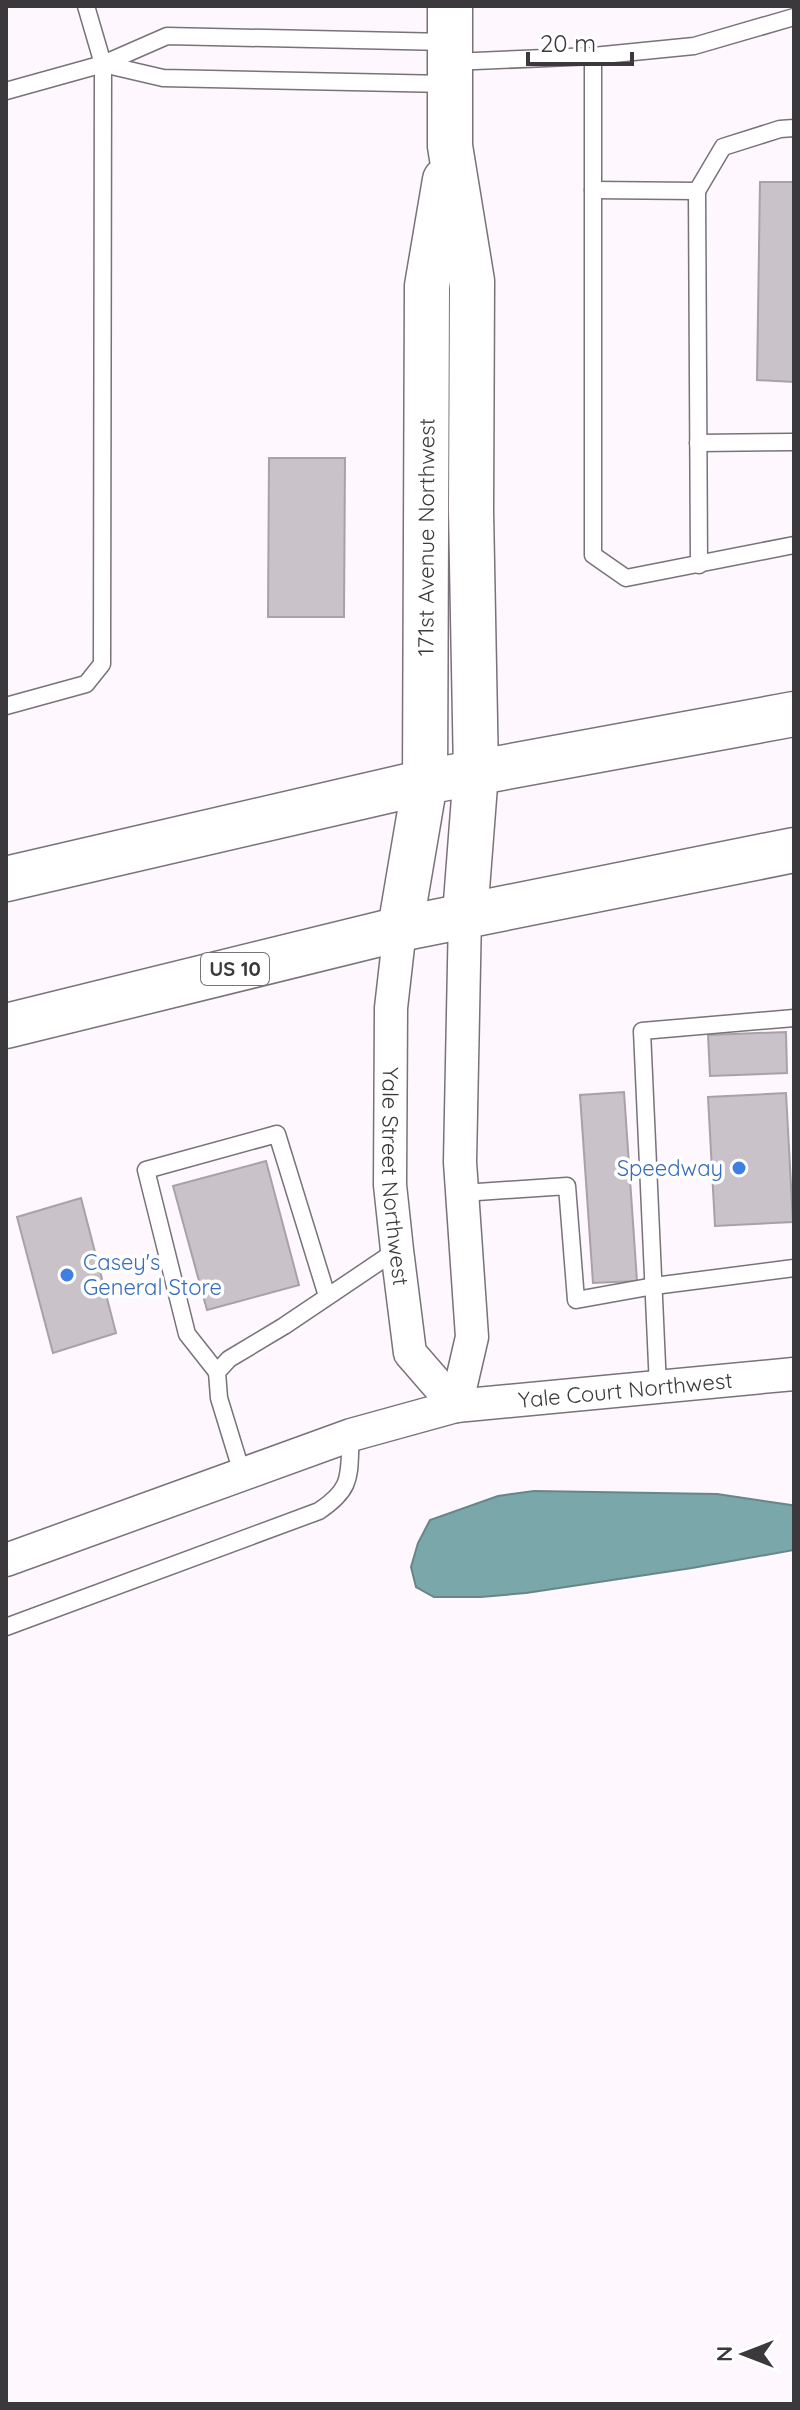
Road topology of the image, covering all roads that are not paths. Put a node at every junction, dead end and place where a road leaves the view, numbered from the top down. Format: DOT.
graph roads {
  1 [pos="86,6"];
  2 [pos="794,17"];
  3 [pos="450,49"];
  4 [pos="593,56"];
  5 [pos="103,64"];
  6 [pos="6,91"];
  7 [pos="794,128"];
  8 [pos="450,146"];
  9 [pos="593,190"];
  10 [pos="697,191"];
  11 [pos="794,442"];
  12 [pos="698,443"];
  13 [pos="794,545"];
  14 [pos="699,565"];
  15 [pos="6,706"];
  16 [pos="794,714"];
  17 [pos="476,772"];
  18 [pos="425,782"];
  19 [pos="794,850"];
  20 [pos="6,879"];
  21 [pos="465,915"];
  22 [pos="400,929"];
  23 [pos="794,1018"];
  24 [pos="6,1026"];
  25 [pos="463,1193"];
  26 [pos="397,1250"];
  27 [pos="794,1268"];
  28 [pos="654,1286"];
  29 [pos="327,1296"];
  30 [pos="217,1372"];
  31 [pos="794,1374"];
  32 [pos="658,1387"];
  33 [pos="456,1406"];
  34 [pos="351,1435"];
  35 [pos="242,1473"];
  36 [pos="6,1560"];
  37 [pos="6,1627"];
  1 -- 5 [label="lane"];
  2 -- 4 [label="lane"];
  3 -- 4 [label="lane"];
  3 -- 5 [label="lane"];
  3 -- 5 [label="lane"];
  3 -- 8 [label="main road, 171st Avenue Northwest"];
  4 -- 9 [label="lane"];
  5 -- 6 [label="lane"];
  5 -- 15 [label="lane"];
  7 -- 10 [label="lane"];
  8 -- 17 [label="main road, 171st Avenue Northwest"];
  8 -- 18 [label="main road, 171st Avenue Northwest"];
  9 -- 10 [label="lane"];
  9 -- 14 [label="lane"];
  10 -- 12 [label="lane"];
  11 -- 12 [label="lane"];
  12 -- 14 [label="lane"];
  13 -- 14 [label="lane"];
  16 -- 17 [label="main road"];
  17 -- 18 [label="main road"];
  17 -- 21 [label="main road, 171st Avenue Northwest"];
  18 -- 20 [label="main road"];
  18 -- 22 [label="main road, 171st Avenue Northwest"];
  19 -- 21 [label="main road, US 10"];
  21 -- 22 [label="main road, US 10"];
  21 -- 25 [label="street"];
  22 -- 24 [label="main road, US 10"];
  22 -- 26 [label="street, Yale Street Northwest"];
  23 -- 28 [label="lane"];
  25 -- 28 [label="lane"];
  25 -- 33 [label="street"];
  26 -- 29 [label="lane"];
  26 -- 33 [label="street, Yale Street Northwest"];
  27 -- 28 [label="lane"];
  28 -- 32 [label="lane"];
  29 -- 30 [label="lane"];
  29 -- 30 [label="lane"];
  30 -- 35 [label="lane"];
  31 -- 32 [label="street, Yale Court Northwest"];
  32 -- 33 [label="street, Yale Court Northwest"];
  33 -- 34 [label="street"];
  34 -- 35 [label="street"];
  34 -- 37 [label="lane"];
  35 -- 36 [label="street"];
}
